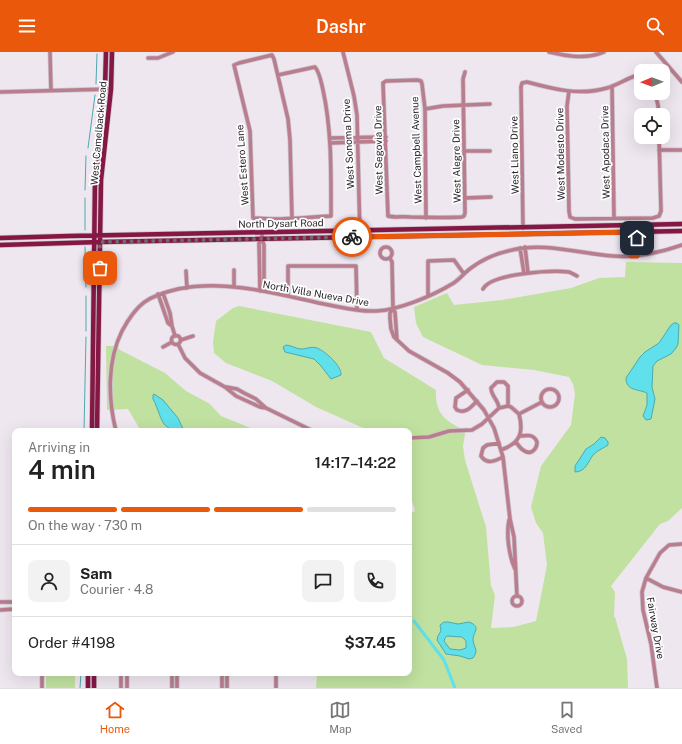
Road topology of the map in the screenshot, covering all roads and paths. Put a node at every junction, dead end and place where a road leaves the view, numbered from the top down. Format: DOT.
graph roads {
  1 [pos="50,52"];
  2 [pos="106,52"];
  3 [pos="112,52"];
  4 [pos="173,52"];
  5 [pos="344,52"];
  6 [pos="549,52"];
  7 [pos="604,52"];
  8 [pos="656,52"];
  9 [pos="564,54"];
  10 [pos="148,58"];
  11 [pos="465,72"];
  12 [pos="278,75"];
  13 [pos="634,78"];
  14 [pos="682,82"];
  15 [pos="383,83"];
  16 [pos="612,86"];
  17 [pos="105,89"];
  18 [pos="112,89"];
  19 [pos="51,90"];
  20 [pos="569,91"];
  21 [pos="0,92"];
  22 [pos="490,104"];
  23 [pos="463,105"];
  24 [pos="425,109"];
  25 [pos="330,138"];
  26 [pos="386,139"];
  27 [pos="357,140"];
  28 [pos="330,143"];
  29 [pos="659,144"];
  30 [pos="659,150"];
  31 [pos="682,150"];
  32 [pos="464,151"];
  33 [pos="490,151"];
  34 [pos="98,152"];
  35 [pos="104,153"];
  36 [pos="491,197"];
  37 [pos="465,198"];
  38 [pos="426,218"];
  39 [pos="614,218"];
  40 [pos="292,219"];
  41 [pos="682,224"];
  42 [pos="634,225"];
  43 [pos="523,228"];
  44 [pos="360,231"];
  45 [pos="682,231"];
  46 [pos="262,232"];
  47 [pos="634,232"];
  48 [pos="95,235"];
  49 [pos="101,235"];
  50 [pos="360,237"];
  51 [pos="2,238"];
  52 [pos="262,239"];
  53 [pos="94,242"];
  54 [pos="100,242"];
  55 [pos="3,245"];
  56 [pos="682,245"];
  57 [pos="522,248"];
  58 [pos="631,256"];
  59 [pos="637,256"];
  60 [pos="390,258"];
  61 [pos="234,270"];
  62 [pos="186,271"];
  63 [pos="526,273"];
  64 [pos="464,274"];
  65 [pos="577,276"];
  66 [pos="234,287"];
  67 [pos="187,288"];
  68 [pos="484,289"];
  69 [pos="262,291"];
  70 [pos="163,293"];
  71 [pos="158,294"];
  72 [pos="428,295"];
  73 [pos="288,296"];
  74 [pos="393,308"];
  75 [pos="357,310"];
  76 [pos="172,326"];
  77 [pos="93,335"];
  78 [pos="99,335"];
  79 [pos="175,336"];
  80 [pos="193,336"];
  81 [pos="181,340"];
  82 [pos="172,342"];
  83 [pos="178,344"];
  84 [pos="163,347"];
  85 [pos="468,390"];
  86 [pos="477,401"];
  87 [pos="542,402"];
  88 [pos="508,406"];
  89 [pos="499,408"];
  90 [pos="519,414"];
  91 [pos="488,418"];
  92 [pos="92,428"];
  93 [pos="98,428"];
  94 [pos="115,428"];
  95 [pos="307,428"];
  96 [pos="520,436"];
  97 [pos="412,438"];
  98 [pos="516,442"];
  99 [pos="499,443"];
  100 [pos="501,450"];
  101 [pos="503,457"];
  102 [pos="510,519"];
  103 [pos="682,544"];
  104 [pos="510,545"];
  105 [pos="515,545"];
  106 [pos="515,569"];
  107 [pos="646,578"];
  108 [pos="682,592"];
  109 [pos="517,596"];
  110 [pos="0,602"];
  111 [pos="12,602"];
  112 [pos="12,609"];
  113 [pos="0,610"];
  114 [pos="42,676"];
  115 [pos="88,676"];
  116 [pos="94,676"];
  117 [pos="121,676"];
  118 [pos="127,676"];
  119 [pos="172,676"];
  120 [pos="177,676"];
  121 [pos="222,676"];
  122 [pos="227,676"];
  123 [pos="276,676"];
  124 [pos="42,688"];
  125 [pos="88,688"];
  126 [pos="94,688"];
  127 [pos="121,688"];
  128 [pos="126,688"];
  129 [pos="172,688"];
  130 [pos="177,688"];
  131 [pos="222,688"];
  132 [pos="227,688"];
  133 [pos="276,688"];
  134 [pos="657,688"];
  1 -- 19 [label="street"];
  2 -- 17 [label="main road, West Camelback Road"];
  3 -- 18 [label="main road, West Camelback Road"];
  4 -- 10 [label="street"];
  5 -- 27 [label="street, West Sonoma Drive"];
  6 -- 9 [label="street"];
  7 -- 9 [label="street"];
  8 -- 14 [label="street"];
  11 -- 23 [label="street, West Alegre Drive"];
  12 -- 25 [label="street"];
  12 -- 40 [label="street"];
  12 -- 40 [label="street, West Estero Lane"];
  13 -- 16 [label="street"];
  15 -- 24 [label="street, West Campbell Avenue"];
  15 -- 26 [label="street, West Segovia Drive"];
  16 -- 20 [label="street"];
  16 -- 39 [label="street, West Apodaca Drive"];
  17 -- 18 [label="street"];
  17 -- 19 [label="street"];
  17 -- 34 [label="main road, West Camelback Road"];
  18 -- 35 [label="main road, West Camelback Road"];
  19 -- 21 [label="street"];
  20 -- 39 [label="street, West Modesto Drive"];
  20 -- 43 [label="street, West Llano Drive"];
  22 -- 23 [label="street"];
  23 -- 24 [label="street"];
  23 -- 32 [label="street, West Alegre Drive"];
  24 -- 38 [label="street, West Campbell Avenue"];
  25 -- 27 [label="street"];
  25 -- 28 [label="street"];
  26 -- 27 [label="street"];
  26 -- 38 [label="street, West Segovia Drive"];
  27 -- 28 [label="street"];
  27 -- 44 [label="street, West Sonoma Drive"];
  28 -- 40 [label="street"];
  29 -- 30 [label="street"];
  30 -- 31 [label="street"];
  30 -- 39 [label="street"];
  32 -- 33 [label="street"];
  32 -- 37 [label="street, West Alegre Drive"];
  34 -- 35 [label="main road"];
  34 -- 48 [label="main road, West Camelback Road"];
  35 -- 49 [label="main road, West Camelback Road"];
  36 -- 37 [label="street"];
  37 -- 38 [label="street, West Alegre Drive"];
  41 -- 42 [label="main road, North Dysart Road"];
  42 -- 43 [label="main road, North Dysart Road"];
  42 -- 47 [label="street"];
  43 -- 44 [label="main road, North Dysart Road"];
  44 -- 46 [label="main road, North Dysart Road"];
  44 -- 50 [label="street, West Sonoma Drive"];
  45 -- 47 [label="main road, North Dysart Road"];
  46 -- 49 [label="main road, North Dysart Road"];
  46 -- 52 [label="street"];
  47 -- 50 [label="main road, North Dysart Road"];
  47 -- 58 [label="street"];
  47 -- 59 [label="street"];
  48 -- 49 [label="main road, North Dysart Road"];
  48 -- 51 [label="main road, North Dysart Road"];
  48 -- 53 [label="main road, West Camelback Road"];
  49 -- 54 [label="main road, West Camelback Road"];
  50 -- 52 [label="main road, North Dysart Road"];
  51 -- 55 [label="main road"];
  52 -- 54 [label="main road, North Dysart Road"];
  52 -- 69 [label="street"];
  53 -- 54 [label="main road, North Dysart Road"];
  53 -- 55 [label="main road, North Dysart Road"];
  53 -- 77 [label="main road, West Camelback Road"];
  54 -- 78 [label="main road, West Camelback Road"];
  56 -- 59 [label="street, North Villa Nueva Drive"];
  57 -- 58 [label="street, North Villa Nueva Drive"];
  57 -- 63 [label="street"];
  57 -- 64 [label="street, North Villa Nueva Drive"];
  58 -- 59 [label="street, North Villa Nueva Drive"];
  60 -- 74 [label="street"];
  61 -- 66 [label="street"];
  62 -- 67 [label="street"];
  63 -- 65 [label="street"];
  63 -- 68 [label="street"];
  64 -- 72 [label="street, North Villa Nueva Drive"];
  64 -- 72 [label="street"];
  66 -- 67 [label="street, North Villa Nueva Drive"];
  66 -- 69 [label="street, North Villa Nueva Drive"];
  67 -- 70 [label="street, North Villa Nueva Drive"];
  69 -- 73 [label="street, North Villa Nueva Drive"];
  70 -- 71 [label="street, North Villa Nueva Drive"];
  70 -- 76 [label="street"];
  71 -- 76 [label="street"];
  71 -- 94 [label="street, North Villa Nueva Drive"];
  72 -- 74 [label="street, North Villa Nueva Drive"];
  73 -- 75 [label="street, North Villa Nueva Drive"];
  73 -- 75 [label="street"];
  74 -- 75 [label="street, North Villa Nueva Drive"];
  74 -- 85 [label="street"];
  76 -- 79 [label="street"];
  77 -- 78 [label="main road"];
  77 -- 92 [label="main road, West Camelback Road"];
  78 -- 93 [label="main road, West Camelback Road"];
  79 -- 81 [label="street"];
  79 -- 82 [label="street"];
  80 -- 81 [label="street"];
  81 -- 83 [label="street"];
  82 -- 83 [label="street"];
  82 -- 84 [label="street"];
  83 -- 95 [label="street"];
  85 -- 86 [label="street"];
  85 -- 86 [label="street"];
  86 -- 91 [label="street"];
  87 -- 87 [label="street"];
  87 -- 90 [label="street"];
  88 -- 89 [label="street"];
  88 -- 89 [label="street"];
  88 -- 90 [label="street"];
  89 -- 91 [label="street"];
  90 -- 96 [label="street"];
  91 -- 97 [label="street"];
  91 -- 99 [label="street"];
  96 -- 98 [label="street"];
  96 -- 98 [label="street"];
  98 -- 100 [label="street"];
  99 -- 100 [label="street"];
  99 -- 101 [label="street"];
  100 -- 101 [label="street"];
  101 -- 102 [label="street"];
  102 -- 104 [label="street"];
  102 -- 105 [label="street"];
  103 -- 107 [label="street, Fairway Drive"];
  104 -- 105 [label="street"];
  104 -- 106 [label="street"];
  105 -- 106 [label="street"];
  106 -- 109 [label="street"];
  107 -- 108 [label="street"];
  107 -- 134 [label="street, Fairway Drive"];
  110 -- 111 [label="street"];
  112 -- 113 [label="street"];
  114 -- 124 [label="street"];
  115 -- 125 [label="main road"];
  116 -- 126 [label="main road"];
  117 -- 127 [label="street"];
  118 -- 128 [label="street"];
  119 -- 129 [label="street"];
  120 -- 130 [label="street"];
  121 -- 131 [label="street"];
  122 -- 132 [label="street"];
  123 -- 133 [label="street"];
}
